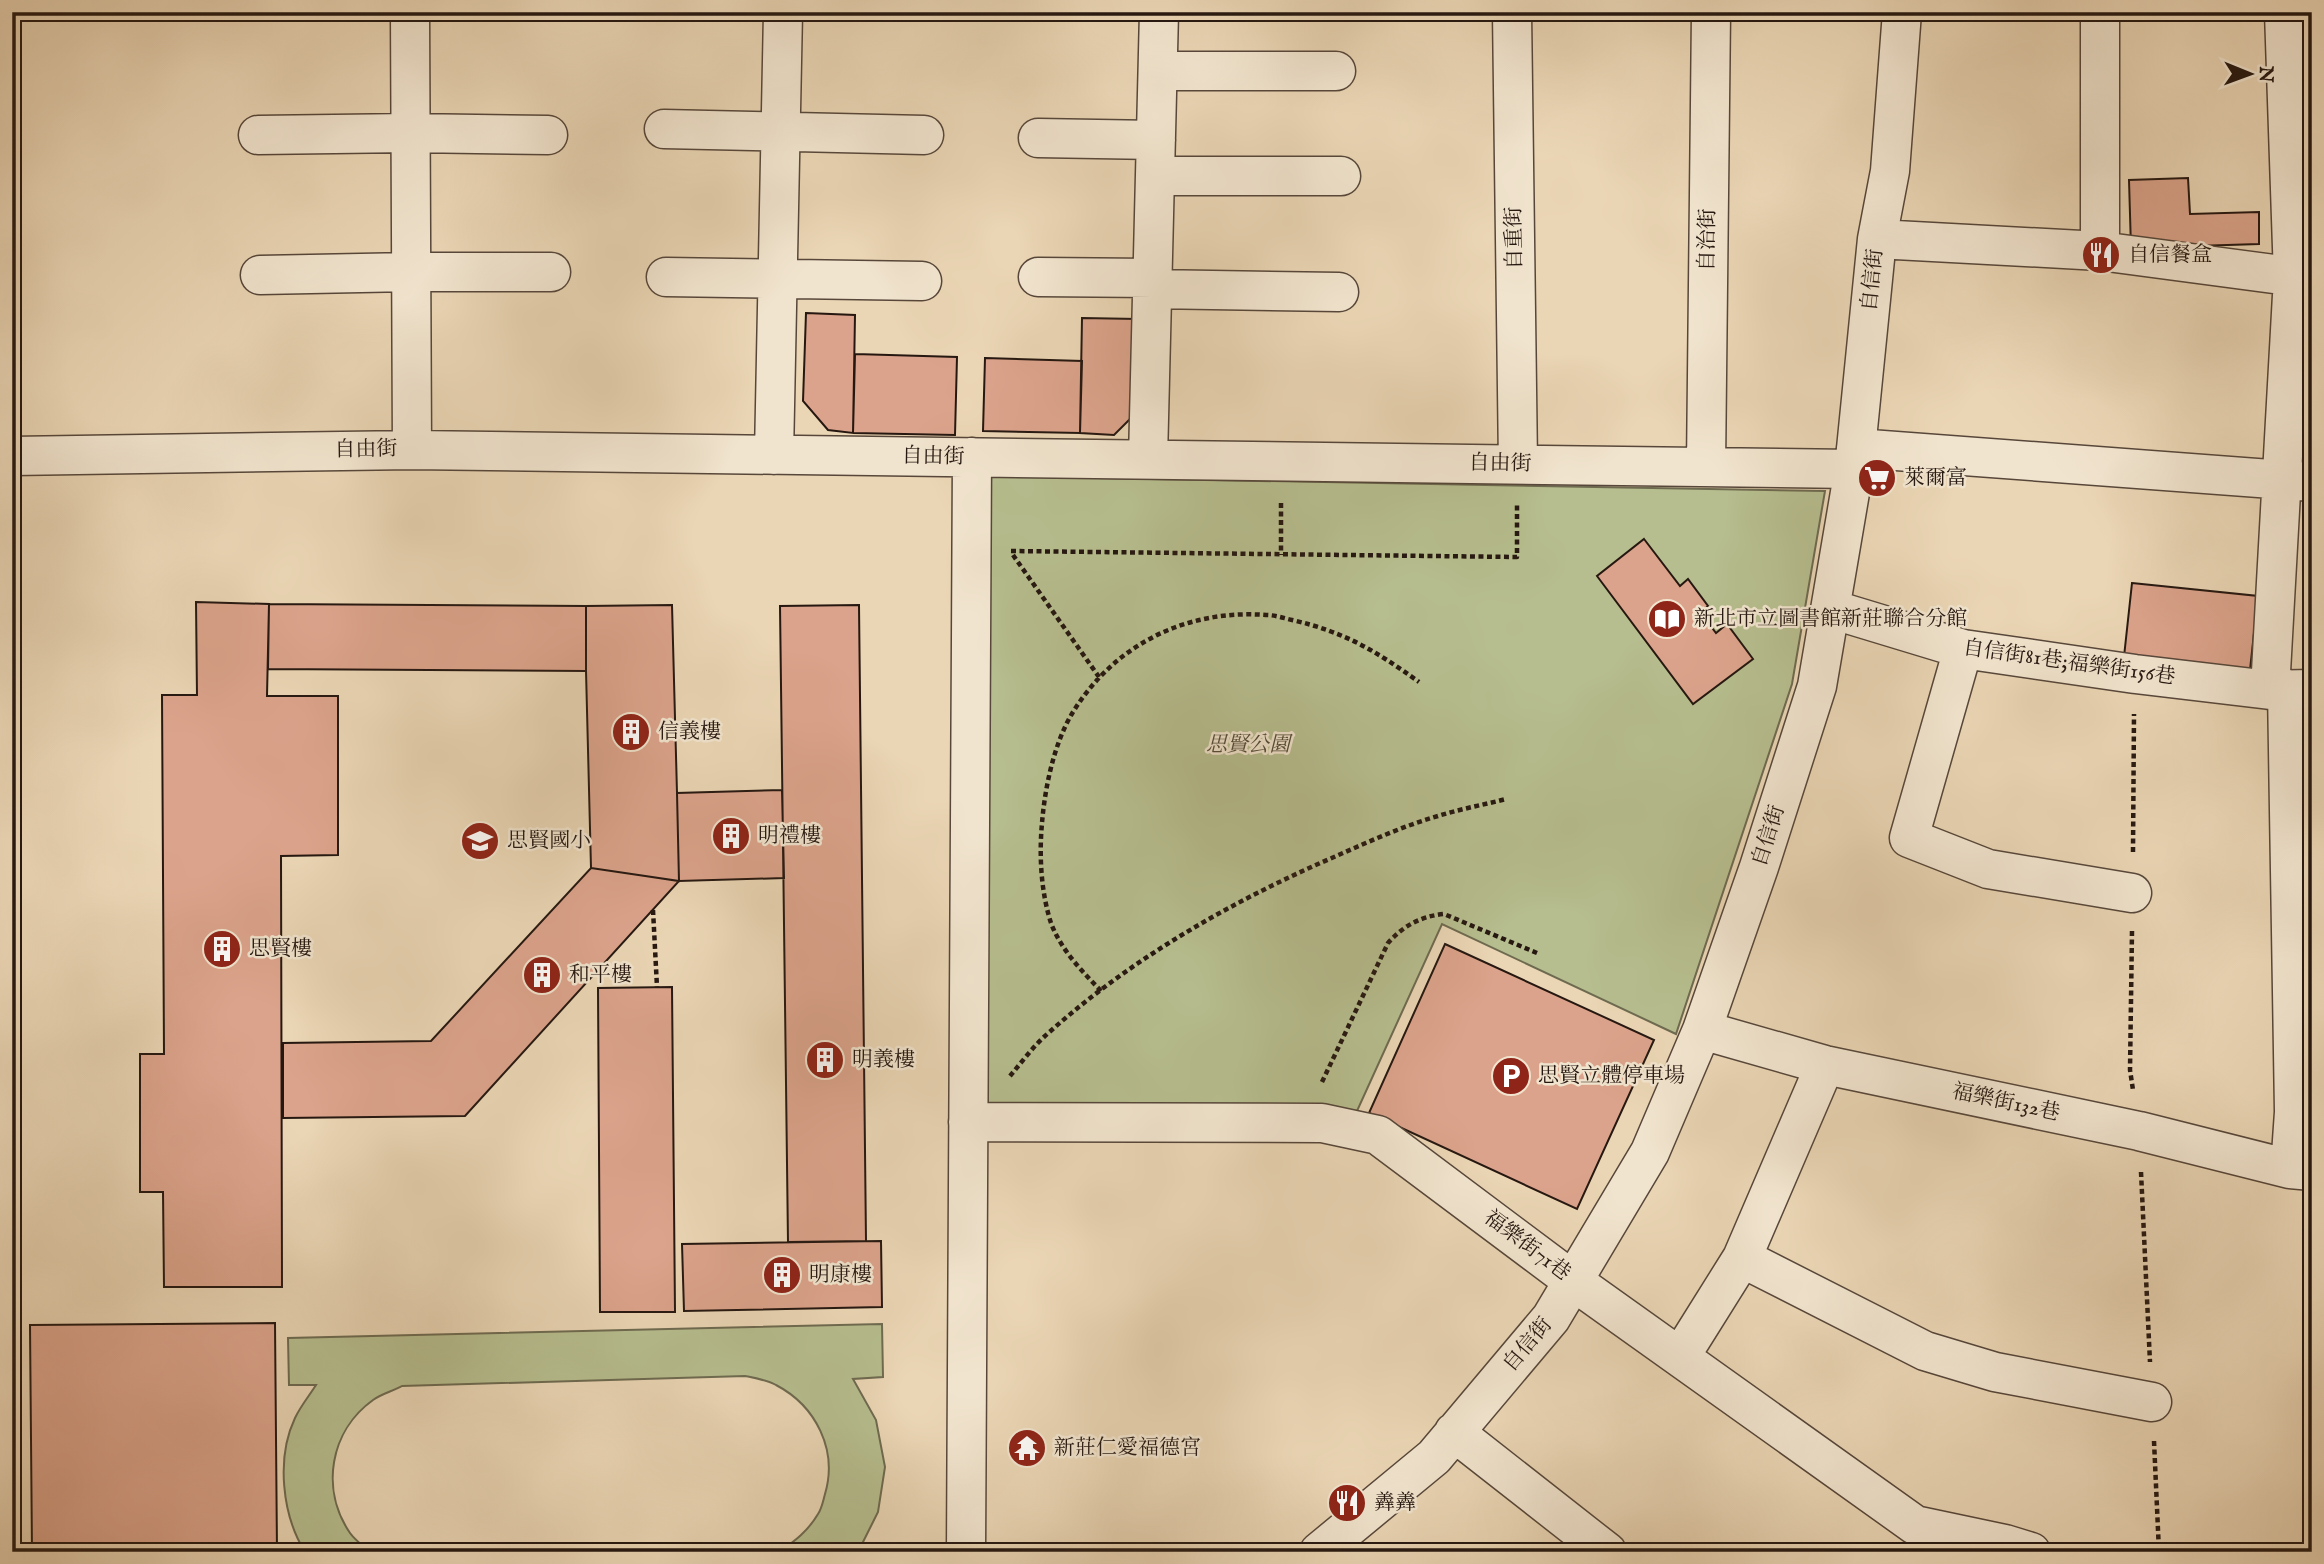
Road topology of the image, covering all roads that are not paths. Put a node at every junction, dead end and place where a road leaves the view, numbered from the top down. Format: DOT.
graph roads {
  1 [pos="410,12"];
  2 [pos="783,12"];
  3 [pos="1159,12"];
  4 [pos="1512,12"];
  5 [pos="1711,12"];
  6 [pos="1902,12"];
  7 [pos="2100,12"];
  8 [pos="2284,12"];
  9 [pos="1158,71"];
  10 [pos="1336,71"];
  11 [pos="664,129"];
  12 [pos="410,133"];
  13 [pos="781,133"];
  14 [pos="258,135"];
  15 [pos="548,135"];
  16 [pos="924,135"];
  17 [pos="1038,138"];
  18 [pos="1155,158"];
  19 [pos="1341,176"];
  20 [pos="1877,239"];
  21 [pos="2100,251"];
  22 [pos="411,272"];
  23 [pos="551,272"];
  24 [pos="260,275"];
  25 [pos="666,277"];
  26 [pos="1038,277"];
  27 [pos="2302,278"];
  28 [pos="777,279"];
  29 [pos="922,281"];
  30 [pos="1153,283"];
  31 [pos="1339,292"];
  32 [pos="412,450"];
  33 [pos="774,455"];
  34 [pos="12,456"];
  35 [pos="972,457"];
  36 [pos="1855,458"];
  37 [pos="1148,459"];
  38 [pos="1518,464"];
  39 [pos="1706,467"];
  40 [pos="2296,482"];
  41 [pos="1831,608"];
  42 [pos="1963,649"];
  43 [pos="2290,689"];
  44 [pos="2132,893"];
  45 [pos="1702,1030"];
  46 [pos="1825,1065"];
  47 [pos="968,1122"];
  48 [pos="2301,1170"];
  49 [pos="1742,1258"];
  50 [pos="1573,1281"];
  51 [pos="1680,1357"];
  52 [pos="2152,1402"];
  53 [pos="1454,1433"];
  54 [pos="1914,1538"];
  55 [pos="1336,1547"];
  56 [pos="966,1552"];
  57 [pos="1607,1552"];
  58 [pos="2031,1552"];
  1 -- 12 [label="street"];
  2 -- 13 [label="street"];
  3 -- 9 [label="street"];
  4 -- 38 [label="street, 自重街"];
  5 -- 39 [label="street, 自治街"];
  6 -- 20 [label="street, 自信街"];
  7 -- 21 [label="street"];
  8 -- 27 [label="street"];
  9 -- 10 [label="street"];
  9 -- 18 [label="street"];
  11 -- 13 [label="street"];
  12 -- 14 [label="street"];
  12 -- 15 [label="street"];
  12 -- 22 [label="street"];
  13 -- 16 [label="street"];
  13 -- 28 [label="street"];
  17 -- 18 [label="street"];
  18 -- 19 [label="street"];
  18 -- 30 [label="street"];
  20 -- 21 [label="street"];
  20 -- 36 [label="street, 自信街"];
  21 -- 27 [label="street"];
  22 -- 23 [label="street"];
  22 -- 24 [label="street"];
  22 -- 32 [label="street"];
  25 -- 28 [label="street"];
  26 -- 30 [label="street"];
  27 -- 40 [label="street"];
  28 -- 29 [label="street"];
  28 -- 33 [label="street"];
  30 -- 31 [label="street"];
  30 -- 37 [label="street"];
  32 -- 33 [label="street, 自由街"];
  32 -- 34 [label="street, 自由街"];
  33 -- 35 [label="street, 自由街"];
  35 -- 37 [label="street, 自由街"];
  35 -- 47 [label="street"];
  36 -- 39 [label="street, 自由街"];
  36 -- 40 [label="street, 自由街"];
  36 -- 41 [label="street, 自信街"];
  37 -- 38 [label="street, 自由街"];
  38 -- 39 [label="street, 自由街"];
  40 -- 43 [label="street"];
  41 -- 42 [label="street, 自信街81巷;福樂街156巷"];
  41 -- 45 [label="street, 自信街"];
  42 -- 43 [label="street, 自信街81巷;福樂街156巷"];
  42 -- 44 [label="street"];
  43 -- 48 [label="street"];
  45 -- 46 [label="street, 福樂街132巷"];
  45 -- 50 [label="street, 自信街"];
  46 -- 48 [label="street, 福樂街132巷"];
  46 -- 49 [label="street"];
  47 -- 50 [label="street, 福樂街71巷"];
  47 -- 56 [label="street"];
  49 -- 51 [label="street"];
  49 -- 52 [label="street"];
  50 -- 51 [label="street, 福樂街71巷"];
  50 -- 53 [label="street, 自信街"];
  51 -- 54 [label="street, 福樂街71巷"];
  53 -- 55 [label="street, 自信街"];
  53 -- 57 [label="street"];
  54 -- 58 [label="street, 福樂街71巷"];
}
